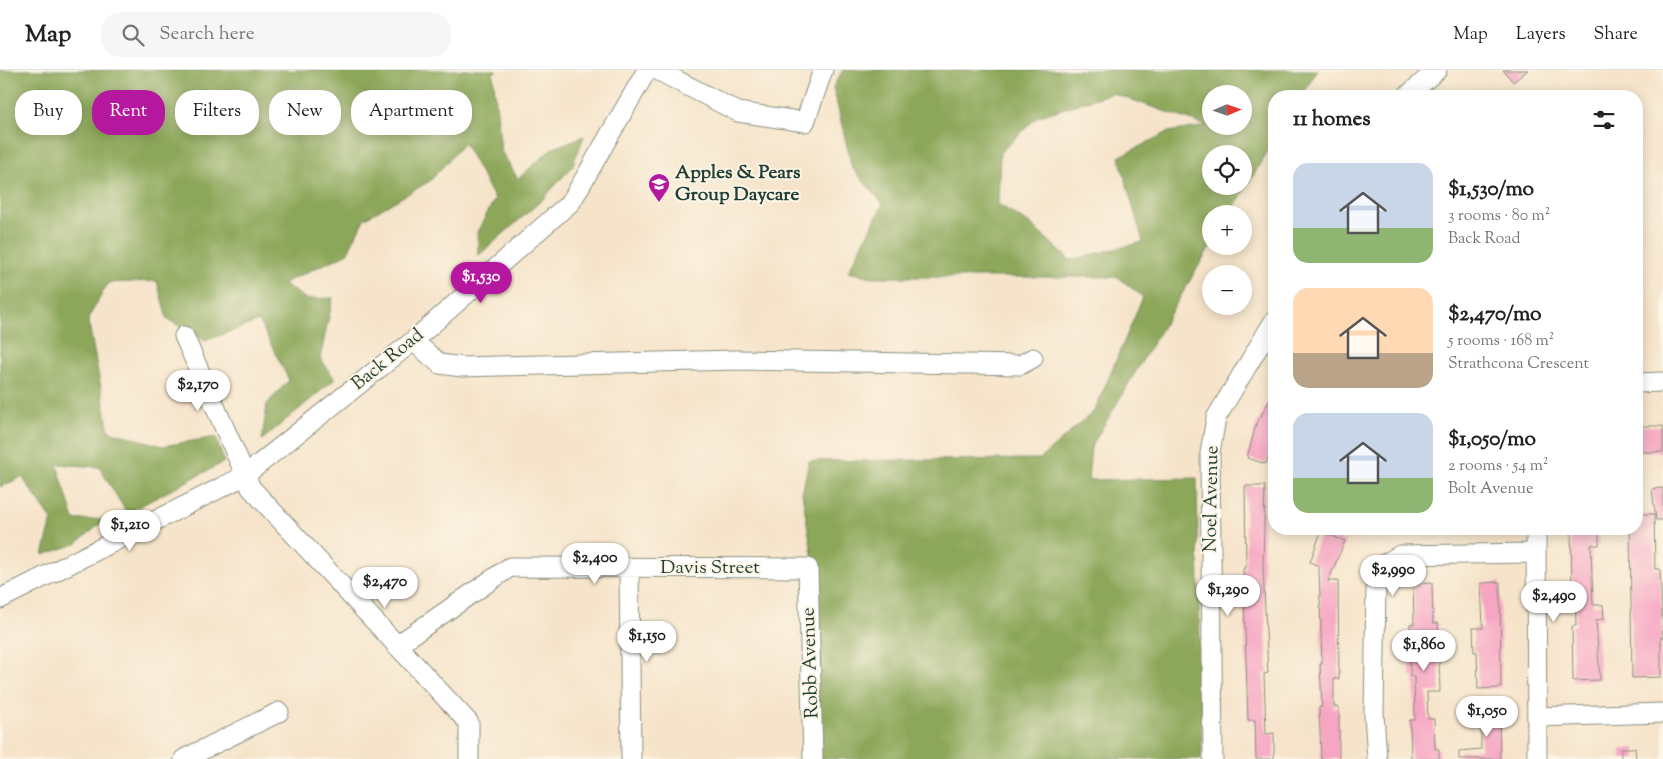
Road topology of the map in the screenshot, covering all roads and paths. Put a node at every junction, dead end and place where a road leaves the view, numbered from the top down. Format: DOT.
graph roads {
  1 [pos="647,70"];
  2 [pos="657,70"];
  3 [pos="823,70"];
  4 [pos="1437,70"];
  5 [pos="1414,90"];
  6 [pos="184,336"];
  7 [pos="413,341"];
  8 [pos="1267,347"];
  9 [pos="1033,358"];
  10 [pos="1663,382"];
  11 [pos="1643,383"];
  12 [pos="244,476"];
  13 [pos="1536,535"];
  14 [pos="1536,553"];
  15 [pos="629,568"];
  16 [pos="808,568"];
  17 [pos="0,599"];
  18 [pos="396,646"];
  19 [pos="279,712"];
  20 [pos="1663,714"];
  21 [pos="1537,717"];
  22 [pos="184,759"];
  23 [pos="470,759"];
  24 [pos="630,759"];
  25 [pos="814,759"];
  26 [pos="1213,759"];
  27 [pos="1377,759"];
  28 [pos="1538,759"];
  1 -- 7 [label="street, Back Road"];
  2 -- 3 [label="street"];
  4 -- 5 [label="street"];
  6 -- 12 [label="street"];
  7 -- 9 [label="street"];
  7 -- 12 [label="street, Back Road"];
  8 -- 26 [label="street, Noel Avenue"];
  10 -- 11 [label="street"];
  12 -- 17 [label="street, Back Road"];
  12 -- 18 [label="street"];
  13 -- 14 [label="street"];
  14 -- 21 [label="street"];
  14 -- 27 [label="street"];
  15 -- 16 [label="street, Davis Street"];
  15 -- 18 [label="street, Davis Street"];
  15 -- 24 [label="street"];
  16 -- 25 [label="street, Robb Avenue"];
  18 -- 23 [label="street"];
  19 -- 22 [label="street"];
  20 -- 21 [label="street"];
  21 -- 28 [label="street"];
}
